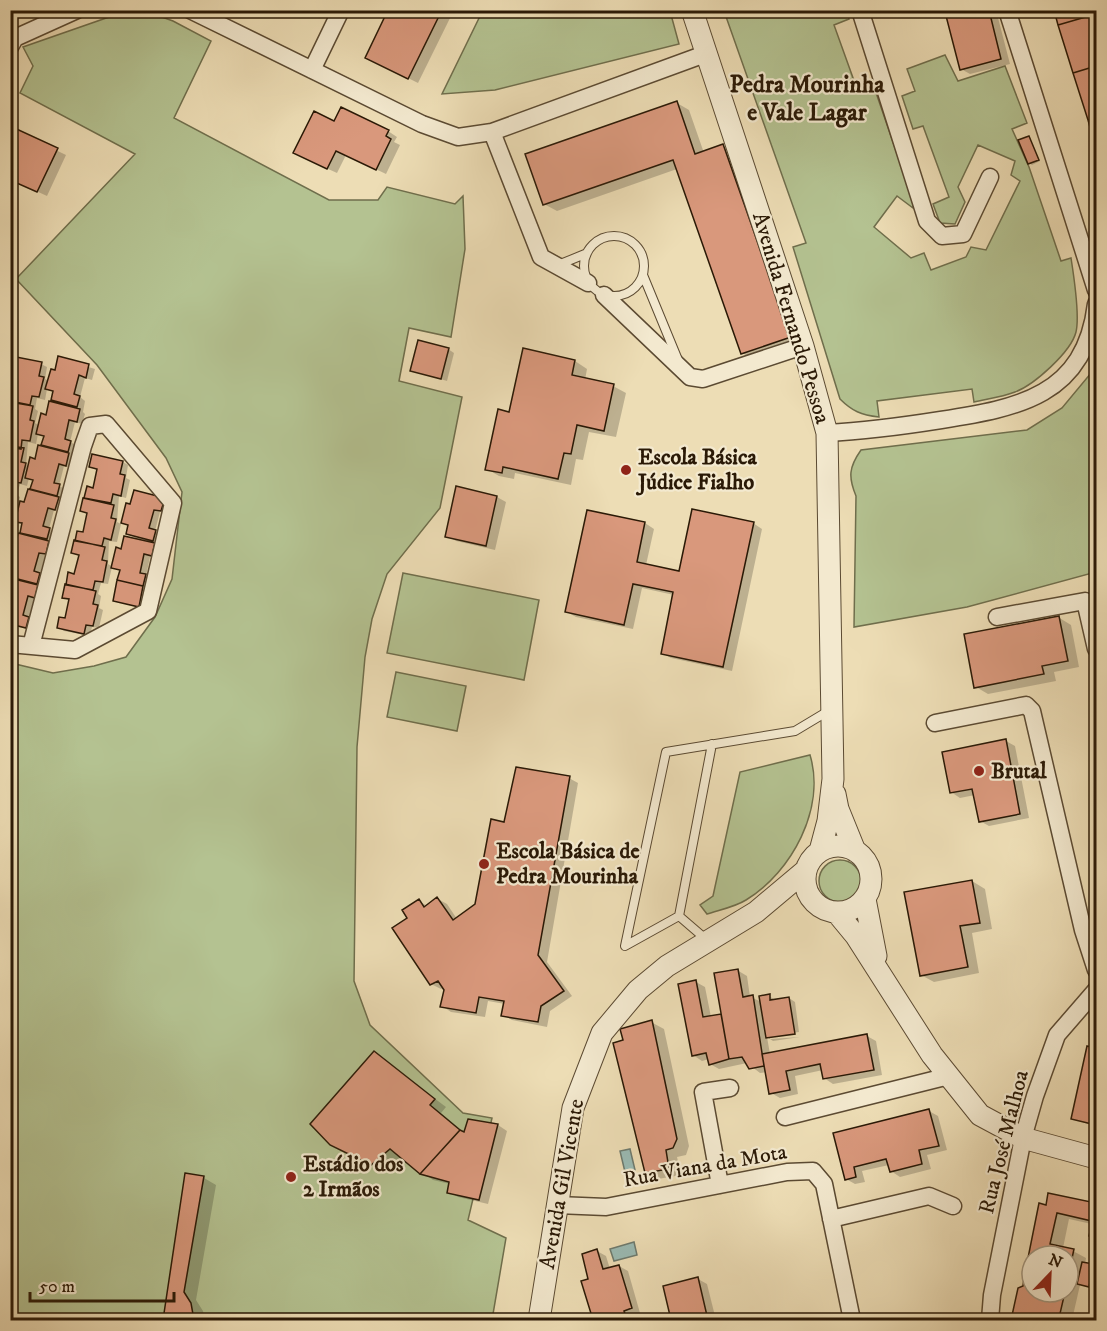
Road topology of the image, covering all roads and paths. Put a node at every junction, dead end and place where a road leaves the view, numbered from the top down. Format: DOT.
graph roads {
  1 [pos="77,10"];
  2 [pos="190,10"];
  3 [pos="341,10"];
  4 [pos="692,10"];
  5 [pos="860,10"];
  6 [pos="1007,10"];
  7 [pos="10,48"];
  8 [pos="705,54"];
  9 [pos="312,70"];
  10 [pos="492,132"];
  11 [pos="990,177"];
  12 [pos="585,254"];
  13 [pos="555,266"];
  14 [pos="643,274"];
  15 [pos="588,283"];
  16 [pos="1096,290"];
  17 [pos="604,295"];
  18 [pos="1096,304"];
  19 [pos="803,346"];
  20 [pos="681,367"];
  21 [pos="827,433"];
  22 [pos="997,617"];
  23 [pos="10,644"];
  24 [pos="31,646"];
  25 [pos="1096,649"];
  26 [pos="831,709"];
  27 [pos="935,723"];
  28 [pos="712,744"];
  29 [pos="833,779"];
  30 [pos="855,850"];
  31 [pos="820,851"];
  32 [pos="806,870"];
  33 [pos="809,895"];
  34 [pos="865,899"];
  35 [pos="756,912"];
  36 [pos="837,913"];
  37 [pos="679,916"];
  38 [pos="709,941"];
  39 [pos="1096,970"];
  40 [pos="879,971"];
  41 [pos="1096,990"];
  42 [pos="948,1076"];
  43 [pos="730,1088"];
  44 [pos="785,1117"];
  45 [pos="1023,1138"];
  46 [pos="1096,1158"];
  47 [pos="720,1185"];
  48 [pos="557,1205"];
  49 [pos="953,1206"];
  50 [pos="831,1219"];
  51 [pos="986,1319"];
  52 [pos="539,1320"];
  53 [pos="852,1320"];
  1 -- 7 [label="street"];
  2 -- 9 [label="street"];
  3 -- 9 [label="street"];
  4 -- 8 [label="street, Avenida Fernando Pessoa"];
  5 -- 11 [label="street"];
  6 -- 16 [label="street"];
  8 -- 10 [label="street"];
  8 -- 19 [label="street, Avenida Fernando Pessoa"];
  9 -- 10 [label="street"];
  10 -- 13 [label="street"];
  12 -- 13 [label="lane"];
  12 -- 14 [label="lane"];
  12 -- 15 [label="lane"];
  13 -- 15 [label="street"];
  14 -- 17 [label="lane"];
  14 -- 20 [label="lane"];
  15 -- 17 [label="lane"];
  17 -- 20 [label="street"];
  18 -- 21 [label="street"];
  19 -- 20 [label="street"];
  19 -- 21 [label="street, Avenida Fernando Pessoa"];
  21 -- 26 [label="street, Avenida Fernando Pessoa"];
  22 -- 25 [label="street"];
  23 -- 24 [label="street"];
  24 -- 24 [label="street"];
  26 -- 28 [label="lane"];
  26 -- 29 [label="street, Avenida Fernando Pessoa"];
  27 -- 39 [label="street"];
  28 -- 37 [label="lane"];
  28 -- 37 [label="lane"];
  29 -- 30 [label="street"];
  29 -- 31 [label="street"];
  30 -- 31 [label="street"];
  30 -- 34 [label="street"];
  31 -- 32 [label="street"];
  32 -- 33 [label="street"];
  32 -- 35 [label="street"];
  33 -- 35 [label="street"];
  33 -- 36 [label="street"];
  34 -- 36 [label="street"];
  34 -- 40 [label="street"];
  35 -- 38 [label="street, Avenida Gil Vicente"];
  36 -- 40 [label="street"];
  37 -- 38 [label="lane"];
  38 -- 48 [label="street, Avenida Gil Vicente"];
  40 -- 42 [label="street"];
  41 -- 45 [label="street, Rua José Malhoa"];
  42 -- 44 [label="street"];
  42 -- 45 [label="street"];
  43 -- 47 [label="street"];
  45 -- 46 [label="street"];
  45 -- 51 [label="street, Rua José Malhoa"];
  47 -- 48 [label="street, Rua Viana da Mota"];
  47 -- 50 [label="street, Rua Viana da Mota"];
  48 -- 52 [label="street, Avenida Gil Vicente"];
  49 -- 50 [label="street"];
  50 -- 53 [label="street, Rua Viana da Mota"];
}
